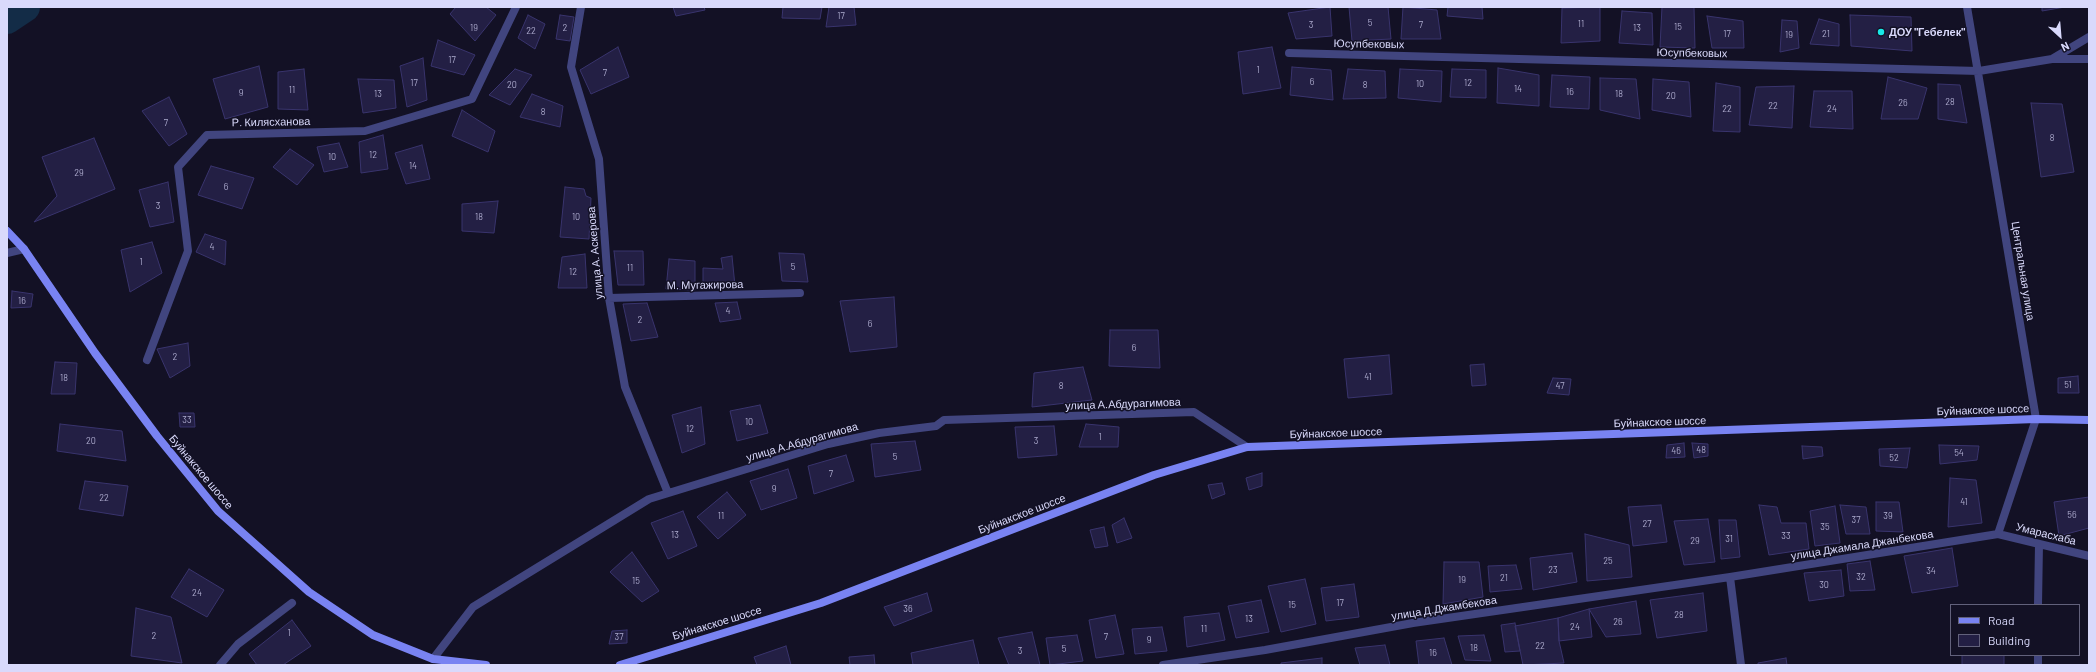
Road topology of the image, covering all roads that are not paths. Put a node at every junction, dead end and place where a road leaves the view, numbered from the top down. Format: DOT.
graph roads {
  1 [pos="516,7"];
  2 [pos="581,7"];
  3 [pos="1967,7"];
  4 [pos="2089,38"];
  5 [pos="1289,53"];
  6 [pos="2052,58"];
  7 [pos="2089,59"];
  8 [pos="1979,71"];
  9 [pos="7,231"];
  10 [pos="24,249"];
  11 [pos="7,252"];
  12 [pos="800,293"];
  13 [pos="609,298"];
  14 [pos="147,360"];
  15 [pos="2036,419"];
  16 [pos="2089,420"];
  17 [pos="1247,447"];
  18 [pos="668,493"];
  19 [pos="1998,534"];
  20 [pos="2039,544"];
  21 [pos="2089,556"];
  22 [pos="1730,577"];
  23 [pos="292,603"];
  24 [pos="2038,604"];
  25 [pos="433,659"];
  26 [pos="220,665"];
  27 [pos="486,665"];
  28 [pos="620,665"];
  29 [pos="1163,665"];
  30 [pos="1741,665"];
  1 -- 14 [label="street, Р. Килясханова"];
  2 -- 13 [label="street, улица А. Аскерова"];
  3 -- 8 [label="street, Центральная улица"];
  4 -- 6 [label="street, Юсупбековых"];
  5 -- 8 [label="street, Юсупбековых"];
  6 -- 7 [label="street"];
  6 -- 8 [label="street, Юсупбековых"];
  8 -- 15 [label="street, Центральная улица"];
  9 -- 10 [label="main road, Буйнакское шоссе"];
  10 -- 11 [label="street"];
  10 -- 25 [label="main road, Буйнакское шоссе"];
  12 -- 13 [label="street, М. Мугажирова"];
  13 -- 18 [label="street, улица А. Аскерова"];
  15 -- 16 [label="main road, Буйнакское шоссе"];
  15 -- 17 [label="main road, Буйнакское шоссе"];
  15 -- 19 [label="street, Центральная улица"];
  17 -- 18 [label="street, улица А.Абдурагимова"];
  17 -- 28 [label="main road, Буйнакское шоссе"];
  18 -- 25 [label="street, улица А.Абдурагимова"];
  19 -- 20 [label="street, Умарасхаба"];
  19 -- 22 [label="street, улица Джамала Джанбекова"];
  20 -- 21 [label="street, Умарасхаба"];
  20 -- 24 [label="street"];
  22 -- 29 [label="street, улица Д.Джамбекова"];
  22 -- 30 [label="street"];
  23 -- 26 [label="street"];
  25 -- 27 [label="main road, Буйнакское шоссе"];
}
